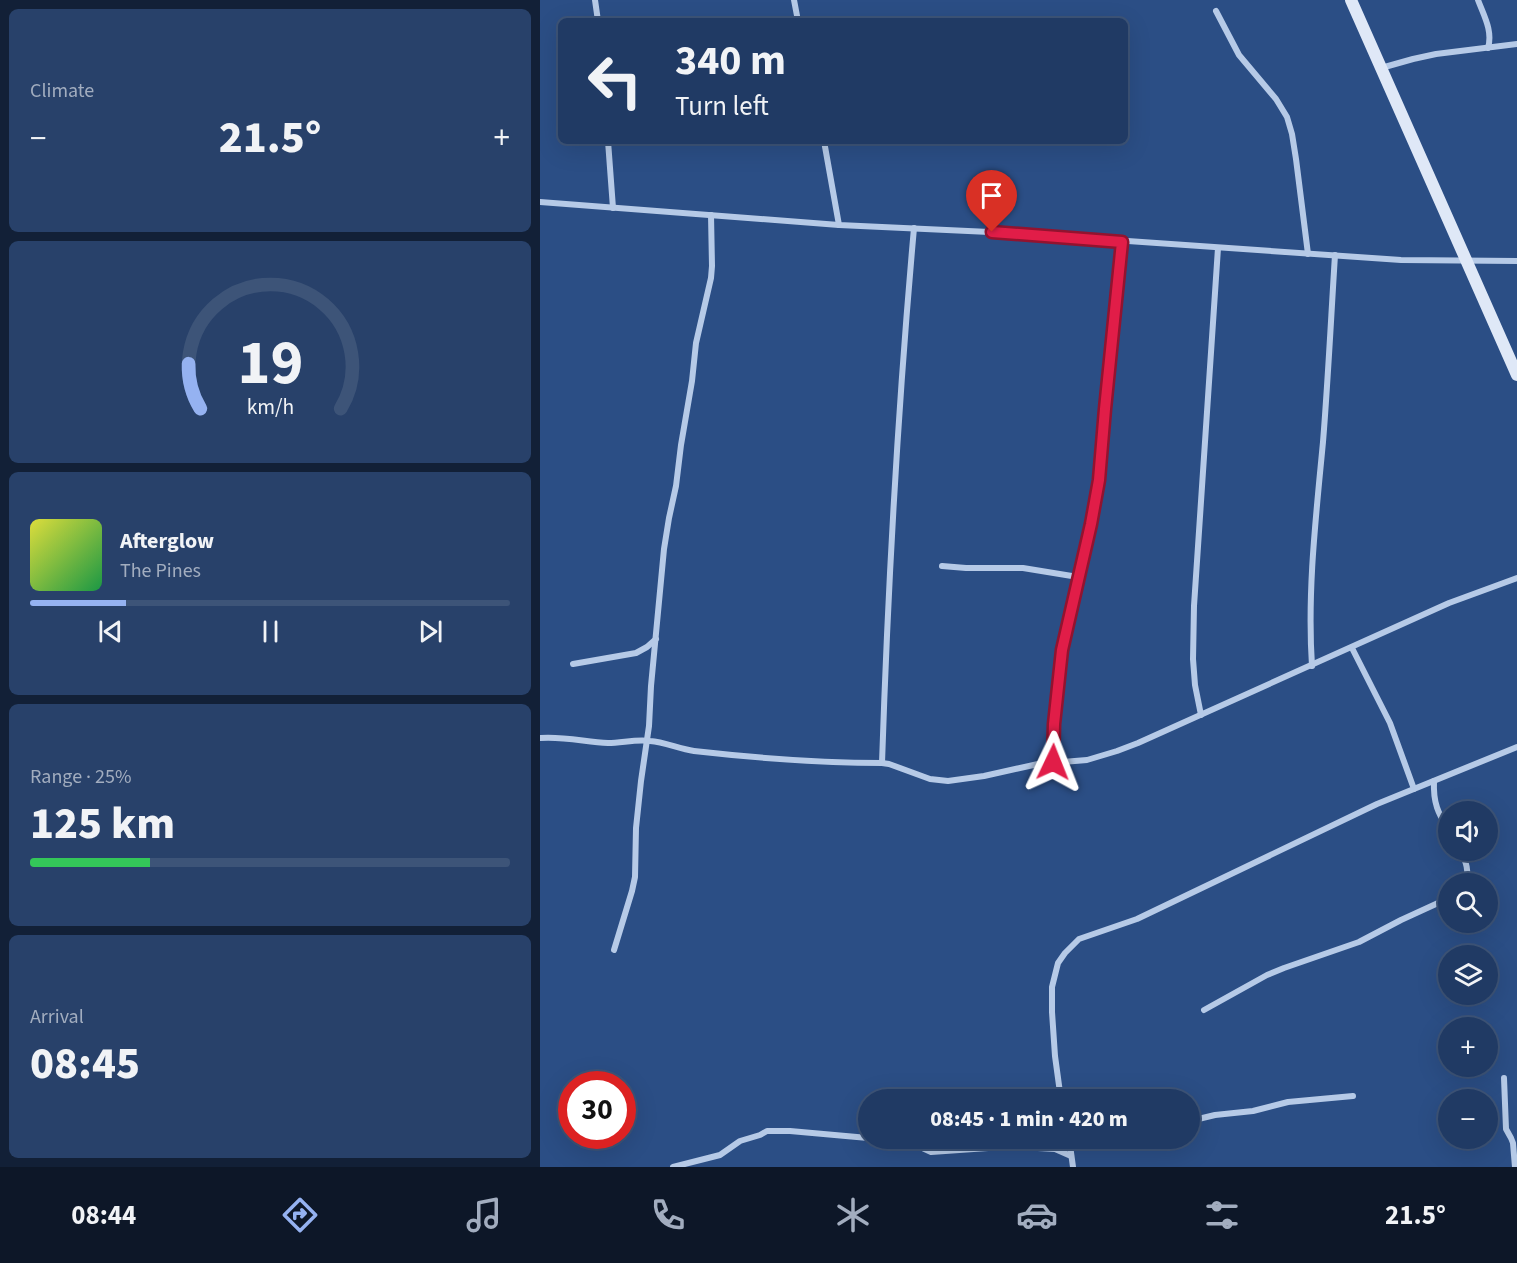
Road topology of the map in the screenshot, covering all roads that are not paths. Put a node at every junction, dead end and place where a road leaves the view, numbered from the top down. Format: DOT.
graph roads {
  1 [pos="595,0"];
  2 [pos="1351,0"];
  3 [pos="1478,0"];
  4 [pos="796,1"];
  5 [pos="1216,11"];
  6 [pos="598,18"];
  7 [pos="798,18"];
  8 [pos="1517,45"];
  9 [pos="1488,48"];
  10 [pos="1381,68"];
  11 [pos="608,144"];
  12 [pos="825,144"];
  13 [pos="540,202"];
  14 [pos="613,208"];
  15 [pos="711,215"];
  16 [pos="839,225"];
  17 [pos="914,228"];
  18 [pos="1122,242"];
  19 [pos="1218,248"];
  20 [pos="1308,254"];
  21 [pos="1335,255"];
  22 [pos="1467,261"];
  23 [pos="1517,261"];
  24 [pos="1517,375"];
  25 [pos="942,566"];
  26 [pos="1078,578"];
  27 [pos="1517,578"];
  28 [pos="656,639"];
  29 [pos="1352,648"];
  30 [pos="573,664"];
  31 [pos="1312,666"];
  32 [pos="1201,715"];
  33 [pos="540,738"];
  34 [pos="647,740"];
  35 [pos="1517,747"];
  36 [pos="1053,762"];
  37 [pos="882,763"];
  38 [pos="1434,781"];
  39 [pos="1414,789"];
  40 [pos="1438,810"];
  41 [pos="1438,903"];
  42 [pos="614,950"];
  43 [pos="1204,1010"];
  44 [pos="1504,1078"];
  45 [pos="1060,1089"];
  46 [pos="1353,1096"];
  47 [pos="1200,1119"];
  48 [pos="858,1137"];
  49 [pos="924,1149"];
  50 [pos="974,1149"];
  51 [pos="1055,1149"];
  52 [pos="1070,1149"];
  53 [pos="1071,1156"];
  54 [pos="673,1167"];
  55 [pos="1073,1167"];
  56 [pos="1515,1167"];
  1 -- 6 [label="street"];
  2 -- 10 [label="main road"];
  3 -- 9 [label="street"];
  4 -- 7 [label="street"];
  5 -- 20 [label="street"];
  8 -- 9 [label="street"];
  9 -- 10 [label="street"];
  10 -- 22 [label="main road"];
  11 -- 14 [label="street"];
  12 -- 16 [label="street"];
  13 -- 14 [label="street"];
  14 -- 15 [label="street"];
  15 -- 16 [label="street"];
  15 -- 28 [label="street"];
  16 -- 17 [label="street"];
  17 -- 18 [label="street"];
  17 -- 37 [label="street"];
  18 -- 19 [label="street"];
  18 -- 26 [label="street"];
  19 -- 20 [label="street"];
  19 -- 32 [label="street"];
  20 -- 21 [label="street"];
  21 -- 22 [label="street"];
  21 -- 31 [label="street"];
  22 -- 23 [label="street"];
  22 -- 24 [label="main road"];
  25 -- 26 [label="street"];
  26 -- 36 [label="street"];
  27 -- 29 [label="street"];
  28 -- 30 [label="street"];
  28 -- 34 [label="street"];
  29 -- 31 [label="street"];
  29 -- 39 [label="street"];
  31 -- 32 [label="street"];
  32 -- 36 [label="street"];
  33 -- 34 [label="street"];
  34 -- 37 [label="street"];
  34 -- 42 [label="street"];
  35 -- 38 [label="street"];
  36 -- 37 [label="street"];
  38 -- 39 [label="street"];
  38 -- 40 [label="street"];
  39 -- 45 [label="street"];
  41 -- 43 [label="street"];
  44 -- 56 [label="street"];
  46 -- 47 [label="street"];
  48 -- 54 [label="street"];
  49 -- 50 [label="street"];
  51 -- 53 [label="street"];
  52 -- 53 [label="street"];
  53 -- 55 [label="street"];
}
